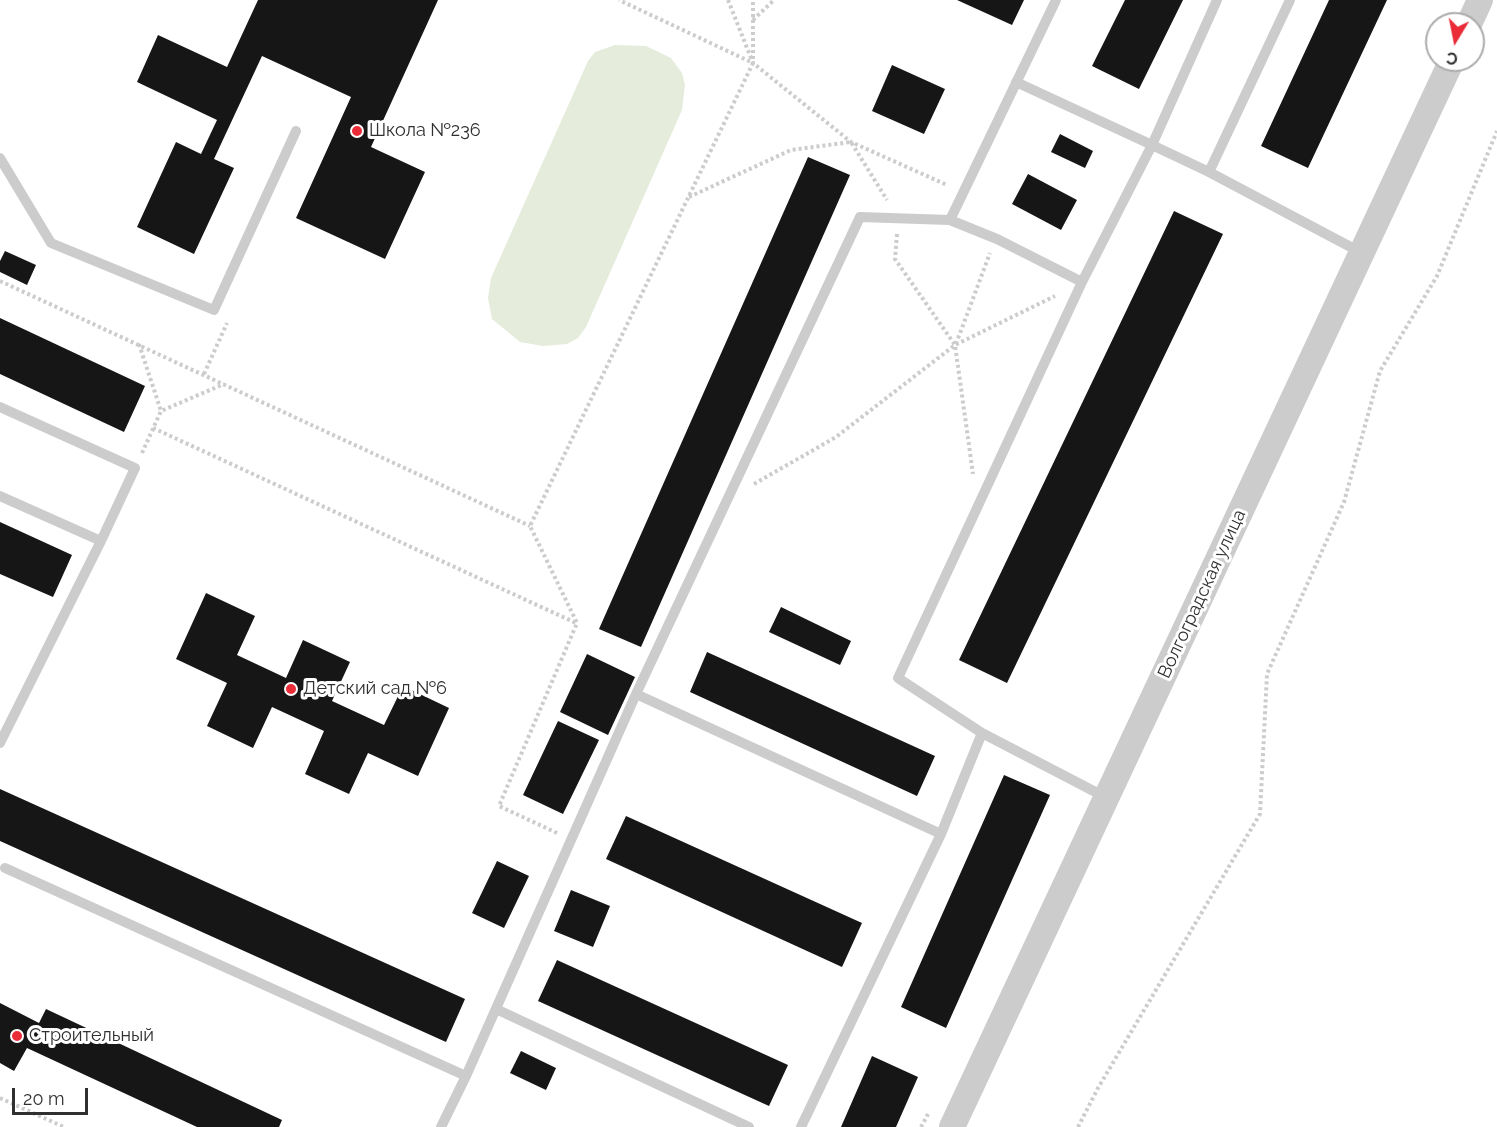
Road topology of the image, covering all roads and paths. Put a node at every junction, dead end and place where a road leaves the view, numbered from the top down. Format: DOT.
graph roads {
  1 [pos="619,0"];
  2 [pos="728,0"];
  3 [pos="753,0"];
  4 [pos="774,0"];
  5 [pos="1056,0"];
  6 [pos="1217,0"];
  7 [pos="1290,0"];
  8 [pos="753,20"];
  9 [pos="753,63"];
  10 [pos="1446,72"];
  11 [pos="1016,82"];
  12 [pos="296,131"];
  13 [pos="1497,131"];
  14 [pos="851,142"];
  15 [pos="1152,145"];
  16 [pos="0,158"];
  17 [pos="1209,172"];
  18 [pos="963,192"];
  19 [pos="688,197"];
  20 [pos="899,219"];
  21 [pos="950,220"];
  22 [pos="997,239"];
  23 [pos="1362,253"];
  24 [pos="0,281"];
  25 [pos="1082,282"];
  26 [pos="214,310"];
  27 [pos="139,344"];
  28 [pos="955,345"];
  29 [pos="204,374"];
  30 [pos="225,383"];
  31 [pos="0,407"];
  32 [pos="161,411"];
  33 [pos="153,428"];
  34 [pos="135,468"];
  35 [pos="0,496"];
  36 [pos="728,499"];
  37 [pos="978,507"];
  38 [pos="530,526"];
  39 [pos="101,541"];
  40 [pos="577,623"];
  41 [pos="636,694"];
  42 [pos="982,733"];
  43 [pos="0,743"];
  44 [pos="1107,798"];
  45 [pos="941,834"];
  46 [pos="571,839"];
  47 [pos="2,866"];
  48 [pos="0,878"];
  49 [pos="496,1009"];
  50 [pos="466,1076"];
  51 [pos="0,1098"];
  52 [pos="64,1127"];
  53 [pos="441,1127"];
  54 [pos="749,1127"];
  55 [pos="801,1127"];
  56 [pos="952,1127"];
  57 [pos="1078,1127"];
  1 -- 9 [label="path"];
  2 -- 9 [label="path"];
  3 -- 8 [label="path"];
  4 -- 8 [label="path"];
  5 -- 11 [label="lane"];
  6 -- 15 [label="lane"];
  7 -- 17 [label="lane"];
  8 -- 9 [label="path"];
  9 -- 14 [label="path"];
  9 -- 19 [label="path"];
  10 -- 23 [label="street, Волгоградская улица"];
  11 -- 15 [label="lane"];
  11 -- 18 [label="lane"];
  12 -- 26 [label="lane"];
  13 -- 57 [label="path"];
  14 -- 18 [label="path"];
  14 -- 19 [label="path"];
  14 -- 20 [label="path"];
  15 -- 17 [label="lane"];
  15 -- 25 [label="lane"];
  16 -- 26 [label="lane"];
  17 -- 23 [label="lane"];
  18 -- 21 [label="lane"];
  19 -- 38 [label="path"];
  20 -- 21 [label="lane"];
  20 -- 28 [label="path"];
  20 -- 36 [label="lane"];
  21 -- 22 [label="lane"];
  22 -- 25 [label="lane"];
  22 -- 28 [label="path"];
  23 -- 44 [label="street, Волгоградская улица"];
  24 -- 27 [label="path"];
  25 -- 28 [label="path"];
  25 -- 37 [label="lane"];
  26 -- 29 [label="path"];
  27 -- 29 [label="path"];
  27 -- 32 [label="path"];
  28 -- 36 [label="path"];
  28 -- 37 [label="path"];
  29 -- 30 [label="path"];
  30 -- 32 [label="path"];
  30 -- 38 [label="path"];
  31 -- 34 [label="lane"];
  32 -- 33 [label="path"];
  33 -- 34 [label="path"];
  33 -- 40 [label="path"];
  34 -- 39 [label="lane"];
  35 -- 39 [label="lane"];
  36 -- 41 [label="lane"];
  37 -- 42 [label="lane"];
  38 -- 40 [label="path"];
  39 -- 43 [label="lane"];
  40 -- 46 [label="path"];
  41 -- 45 [label="lane"];
  41 -- 46 [label="lane"];
  42 -- 44 [label="lane"];
  42 -- 45 [label="lane"];
  44 -- 56 [label="street, Волгоградская улица"];
  45 -- 55 [label="lane"];
  46 -- 49 [label="lane"];
  47 -- 48 [label="lane"];
  47 -- 50 [label="lane"];
  49 -- 50 [label="lane"];
  49 -- 54 [label="lane"];
  50 -- 53 [label="lane"];
  51 -- 52 [label="path"];
}
